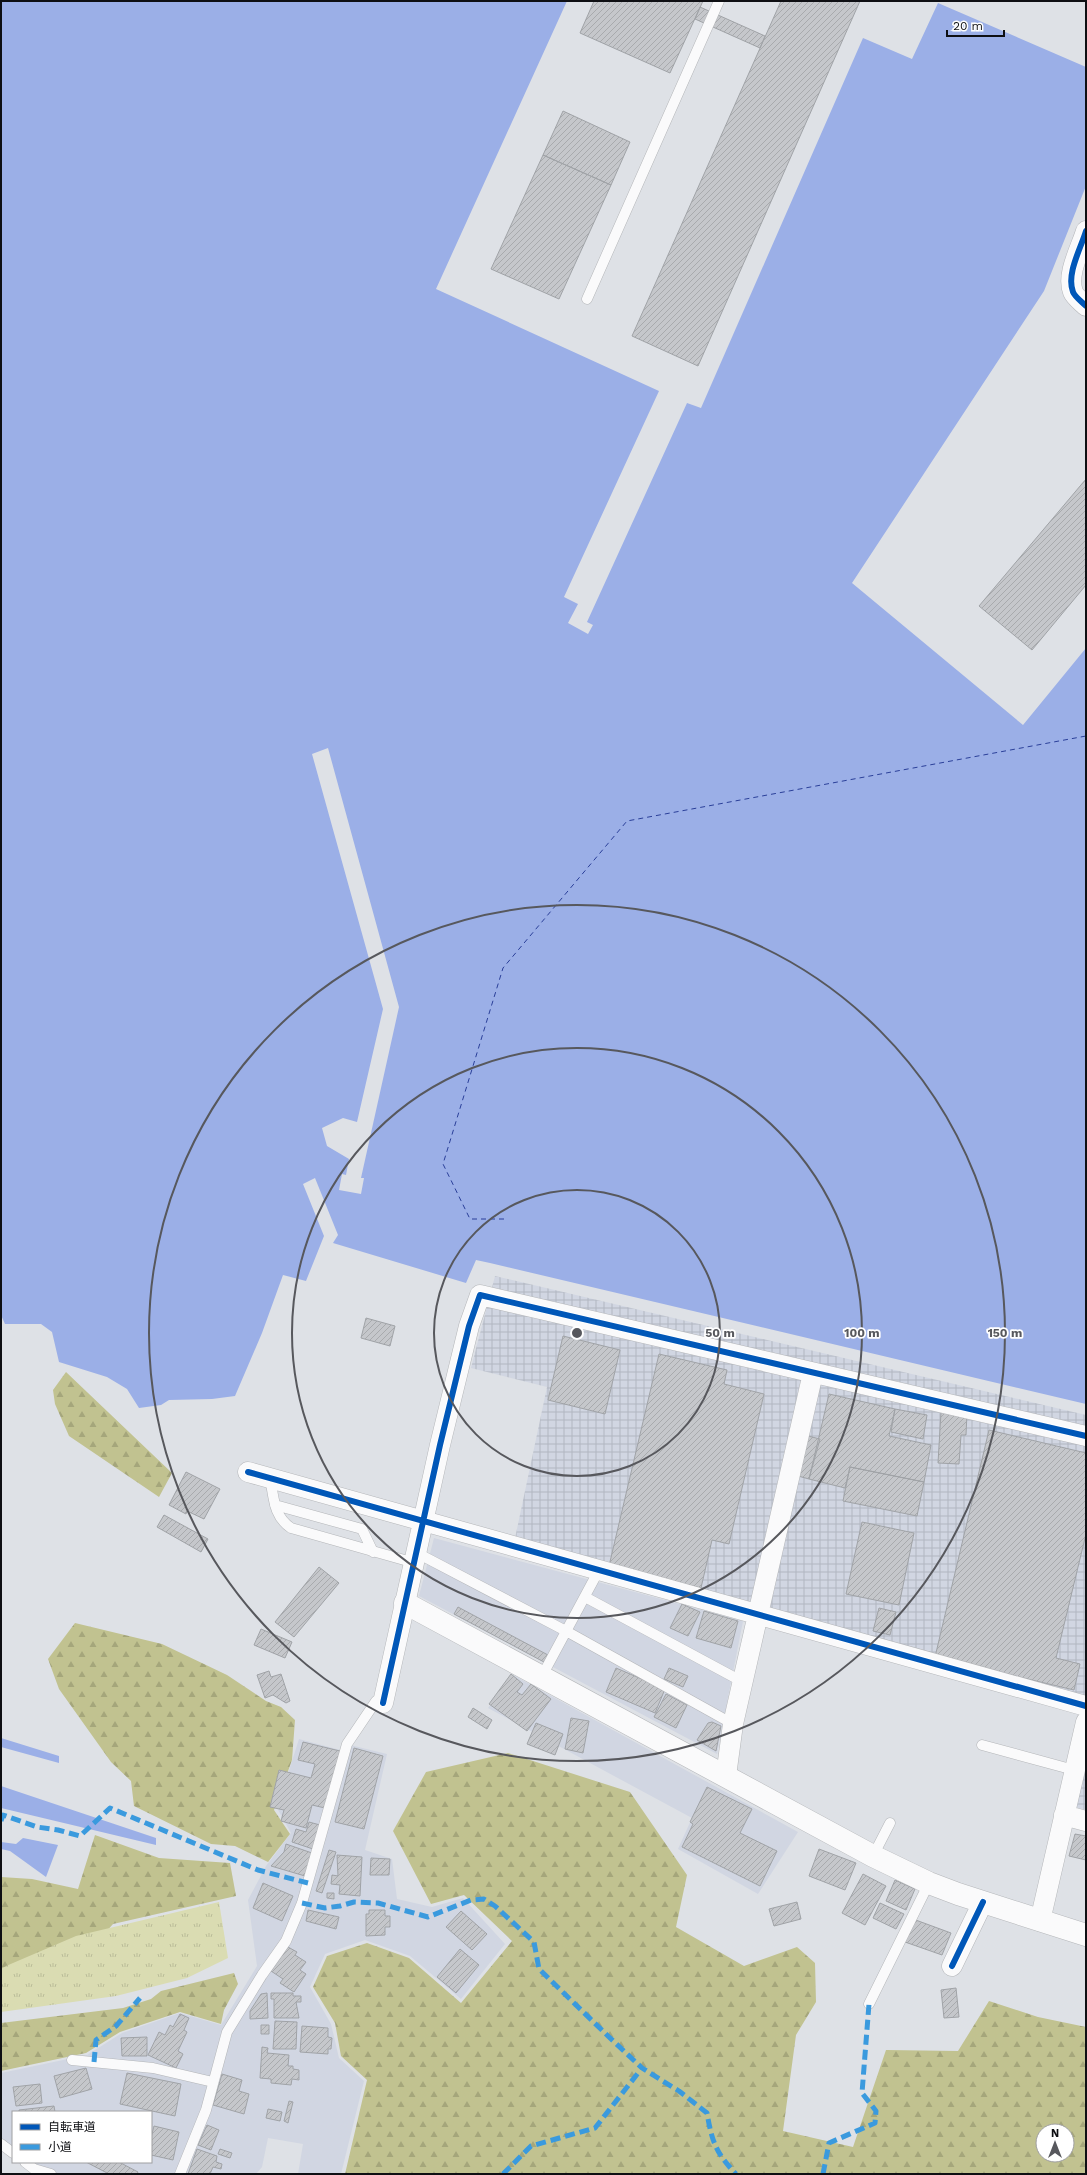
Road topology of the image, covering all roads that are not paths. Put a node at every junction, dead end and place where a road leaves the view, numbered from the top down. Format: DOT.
graph roads {
  1 [pos="719,1"];
  2 [pos="1086,231"];
  3 [pos="587,299"];
  4 [pos="1086,306"];
  5 [pos="813,1373"];
  6 [pos="1086,1436"];
  7 [pos="248,1472"];
  8 [pos="270,1478"];
  9 [pos="275,1505"];
  10 [pos="424,1521"];
  11 [pos="373,1552"];
  12 [pos="416,1558"];
  13 [pos="599,1570"];
  14 [pos="584,1597"];
  15 [pos="405,1603"];
  16 [pos="758,1614"];
  17 [pos="566,1631"];
  18 [pos="542,1676"];
  19 [pos="743,1682"];
  20 [pos="383,1703"];
  21 [pos="1086,1706"];
  22 [pos="1086,1722"];
  23 [pos="733,1724"];
  24 [pos="982,1745"];
  25 [pos="1074,1770"];
  26 [pos="726,1776"];
  27 [pos="1064,1815"];
  28 [pos="1086,1821"];
  29 [pos="890,1824"];
  30 [pos="873,1856"];
  31 [pos="929,1883"];
  32 [pos="983,1902"];
  33 [pos="1040,1921"];
  34 [pos="1086,1935"];
  35 [pos="952,1966"];
  36 [pos="869,2004"];
  37 [pos="72,2060"];
  38 [pos="213,2082"];
  39 [pos="1,2144"];
  40 [pos="12,2152"];
  41 [pos="26,2163"];
  42 [pos="51,2174"];
  43 [pos="180,2174"];
  1 -- 3 [label="lane"];
  2 -- 4 [label="street"];
  5 -- 6 [label="street"];
  5 -- 10 [label="street"];
  5 -- 16 [label="street"];
  7 -- 8 [label="street"];
  8 -- 9 [label="lane"];
  8 -- 10 [label="street"];
  9 -- 11 [label="lane"];
  9 -- 11 [label="lane"];
  10 -- 12 [label="street"];
  10 -- 13 [label="street"];
  11 -- 12 [label="lane"];
  12 -- 15 [label="street"];
  12 -- 17 [label="lane"];
  13 -- 14 [label="lane"];
  13 -- 16 [label="street"];
  14 -- 17 [label="lane"];
  14 -- 19 [label="lane"];
  15 -- 18 [label="street"];
  15 -- 20 [label="street"];
  16 -- 19 [label="street"];
  16 -- 21 [label="street"];
  17 -- 18 [label="lane"];
  17 -- 23 [label="lane"];
  18 -- 26 [label="street"];
  19 -- 23 [label="street"];
  20 -- 38 [label="lane"];
  22 -- 25 [label="street"];
  23 -- 26 [label="street"];
  24 -- 25 [label="lane"];
  25 -- 27 [label="street"];
  26 -- 30 [label="street"];
  27 -- 28 [label="street"];
  27 -- 33 [label="street"];
  29 -- 30 [label="lane"];
  30 -- 31 [label="street"];
  31 -- 32 [label="street"];
  31 -- 36 [label="lane"];
  32 -- 33 [label="street"];
  32 -- 35 [label="street"];
  33 -- 34 [label="street"];
  37 -- 38 [label="lane"];
  38 -- 43 [label="lane"];
  39 -- 40 [label="lane"];
  41 -- 42 [label="lane"];
}
